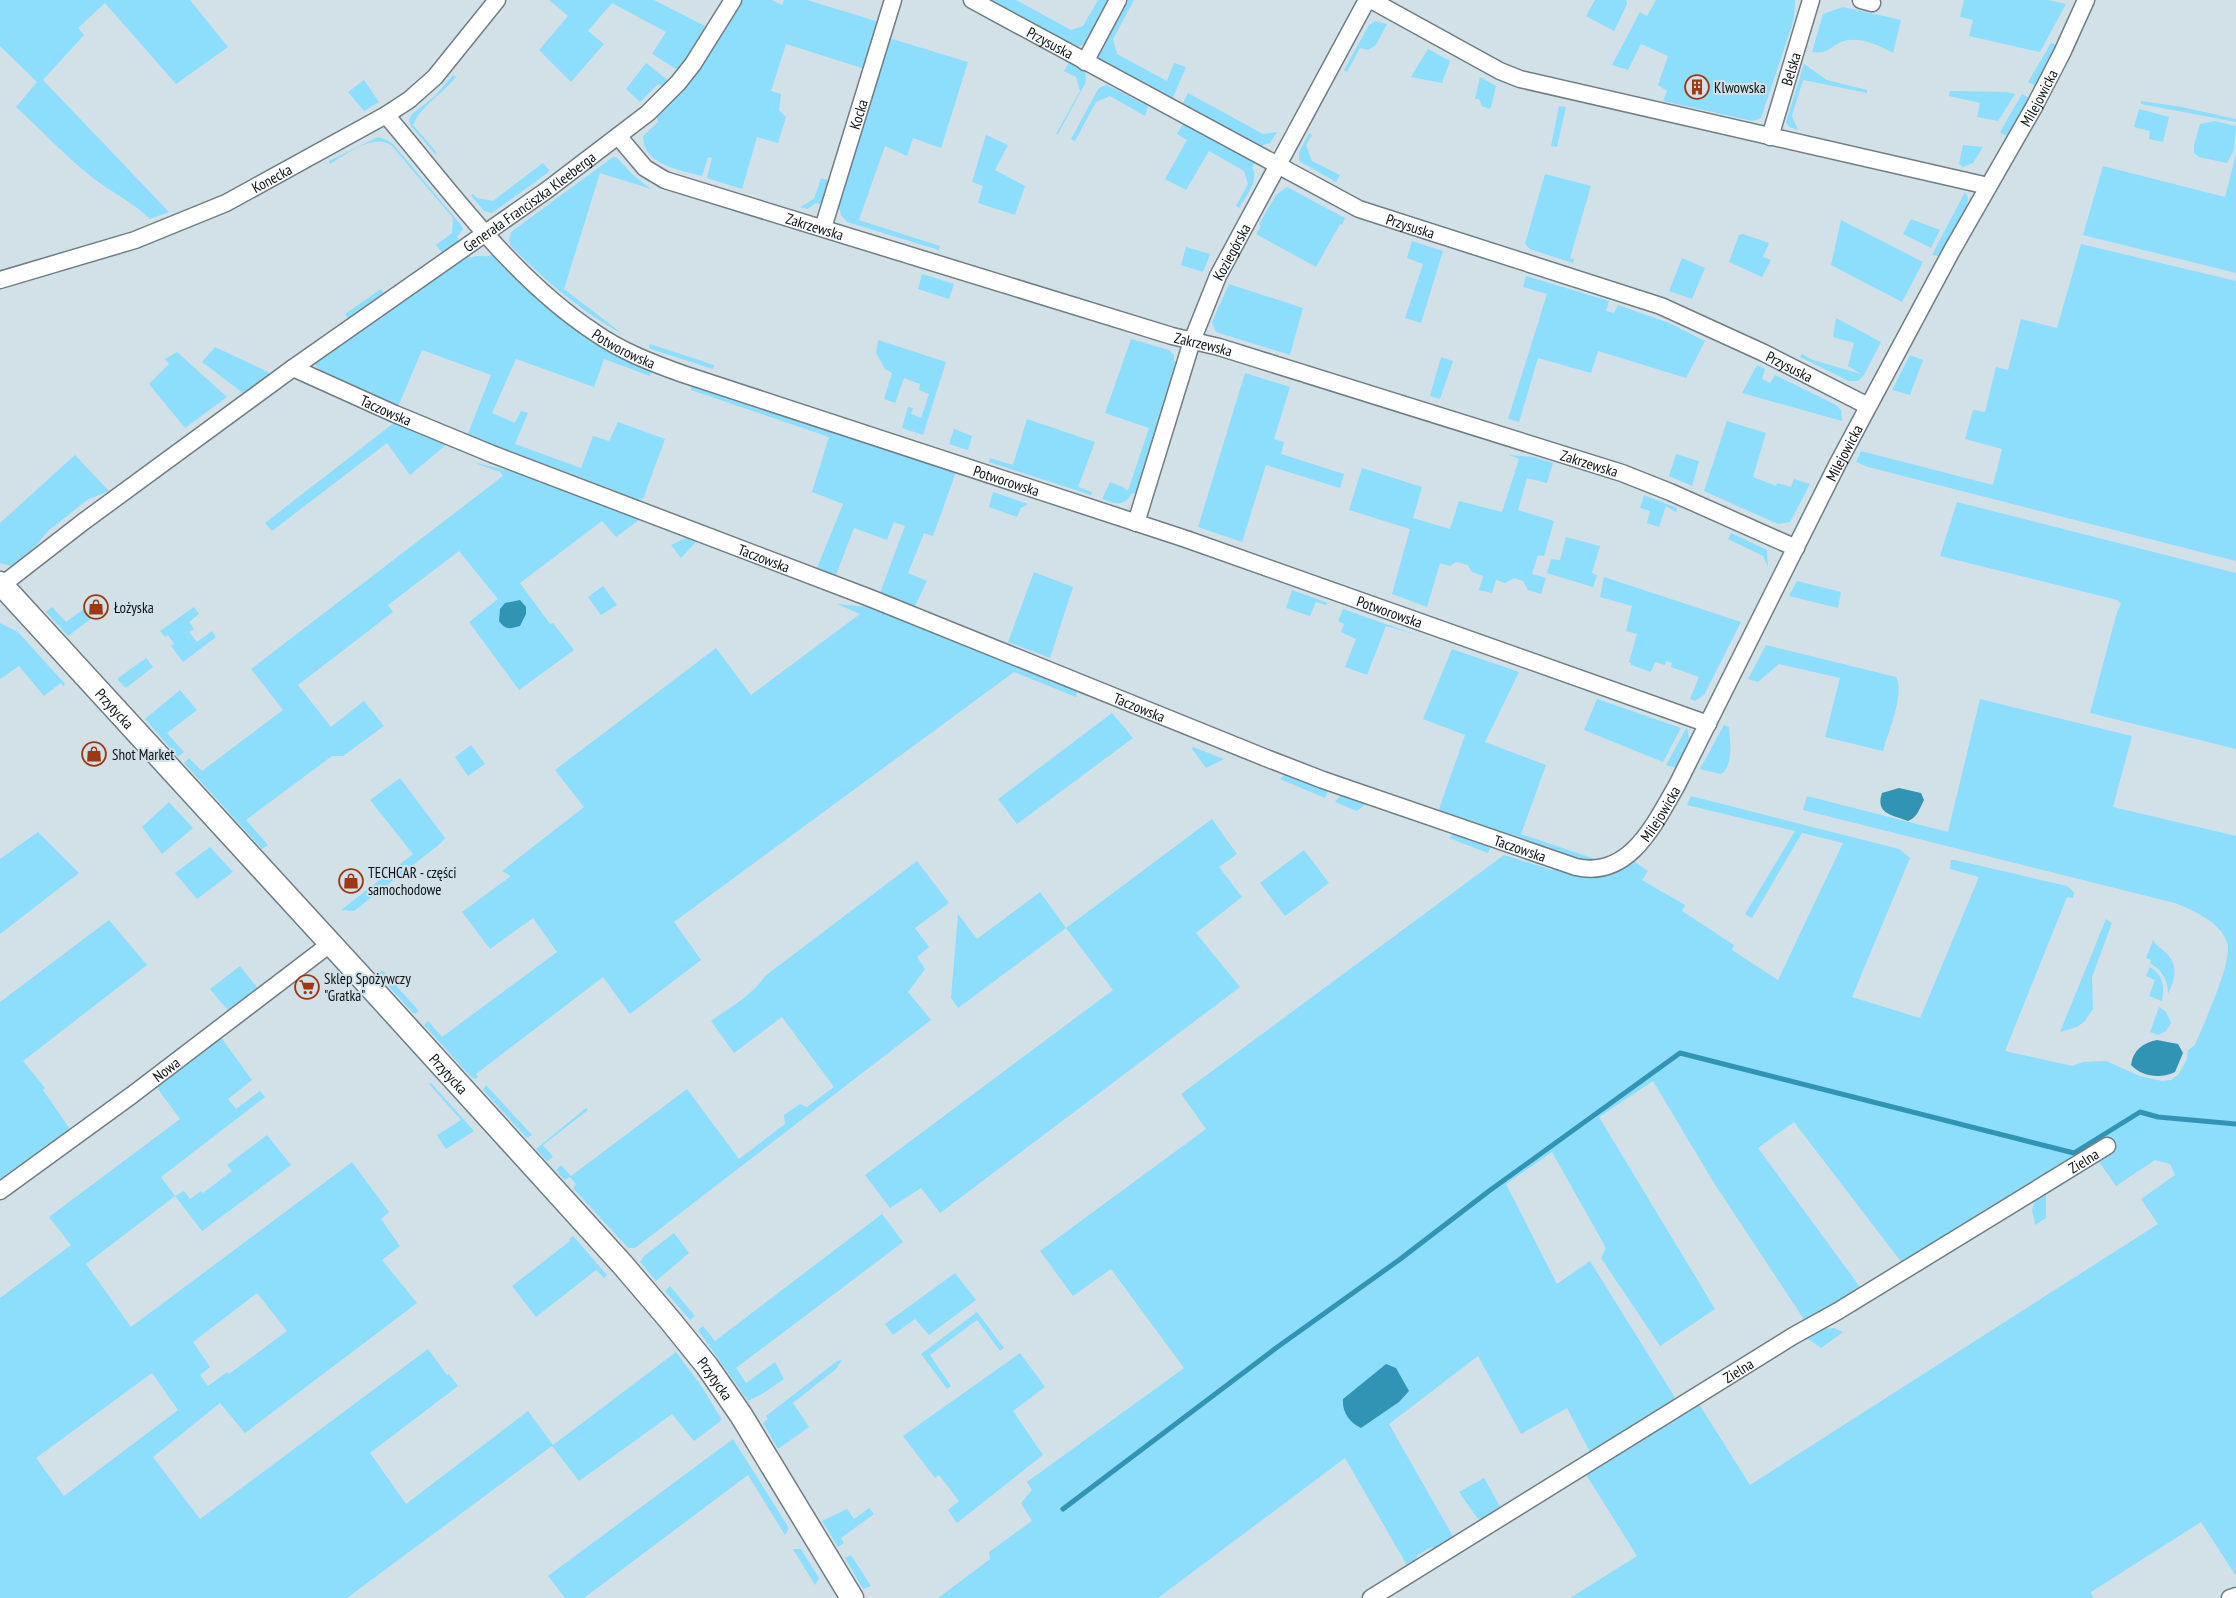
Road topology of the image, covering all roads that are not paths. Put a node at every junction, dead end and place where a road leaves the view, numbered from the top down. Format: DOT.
graph roads {
  1 [pos="497,0"];
  2 [pos="733,0"];
  3 [pos="893,0"];
  4 [pos="972,0"];
  5 [pos="1118,0"];
  6 [pos="1367,0"];
  7 [pos="1371,0"];
  8 [pos="1811,0"];
  9 [pos="2086,0"];
  10 [pos="1084,62"];
  11 [pos="386,115"];
  12 [pos="618,136"];
  13 [pos="1770,137"];
  14 [pos="1276,165"];
  15 [pos="1988,186"];
  16 [pos="823,228"];
  17 [pos="486,234"];
  18 [pos="0,280"];
  19 [pos="1192,341"];
  20 [pos="293,368"];
  21 [pos="1868,406"];
  22 [pos="1136,523"];
  23 [pos="1796,548"];
  24 [pos="3,591"];
  25 [pos="1708,724"];
  26 [pos="1576,867"];
  27 [pos="330,944"];
  28 [pos="2107,1146"];
  29 [pos="0,1192"];
  30 [pos="2236,1596"];
  31 [pos="852,1598"];
  32 [pos="1371,1598"];
  33 [pos="2230,1598"];
  1 -- 11 [label="street, Konecka"];
  2 -- 12 [label="street, Generała Franciszka Kleeberga"];
  3 -- 16 [label="street, Kocka"];
  4 -- 10 [label="street, Przysuska"];
  5 -- 10 [label="street"];
  6 -- 14 [label="street, Koziegórska"];
  7 -- 13 [label="street"];
  8 -- 13 [label="street, Belska"];
  9 -- 15 [label="street, Milejowicka"];
  10 -- 14 [label="street, Przysuska"];
  11 -- 17 [label="street, Potworowska"];
  11 -- 18 [label="street, Konecka"];
  12 -- 16 [label="street, Zakrzewska"];
  12 -- 17 [label="street, Generała Franciszka Kleeberga"];
  13 -- 15 [label="street"];
  14 -- 19 [label="street, Koziegórska"];
  14 -- 21 [label="street, Przysuska"];
  15 -- 21 [label="street, Milejowicka"];
  16 -- 19 [label="street, Zakrzewska"];
  17 -- 20 [label="street, Generała Franciszka Kleeberga"];
  17 -- 22 [label="street, Potworowska"];
  19 -- 22 [label="street, Koziegórska"];
  19 -- 23 [label="street, Zakrzewska"];
  20 -- 24 [label="street"];
  20 -- 26 [label="street, Taczowska"];
  21 -- 23 [label="street, Milejowicka"];
  22 -- 25 [label="street, Potworowska"];
  23 -- 25 [label="street, Milejowicka"];
  24 -- 27 [label="main road, Przytycka"];
  25 -- 26 [label="street, Milejowicka"];
  27 -- 29 [label="street, Nowa"];
  27 -- 31 [label="main road, Przytycka"];
  28 -- 32 [label="street, Zielna"];
  30 -- 33 [label="street"];
}
